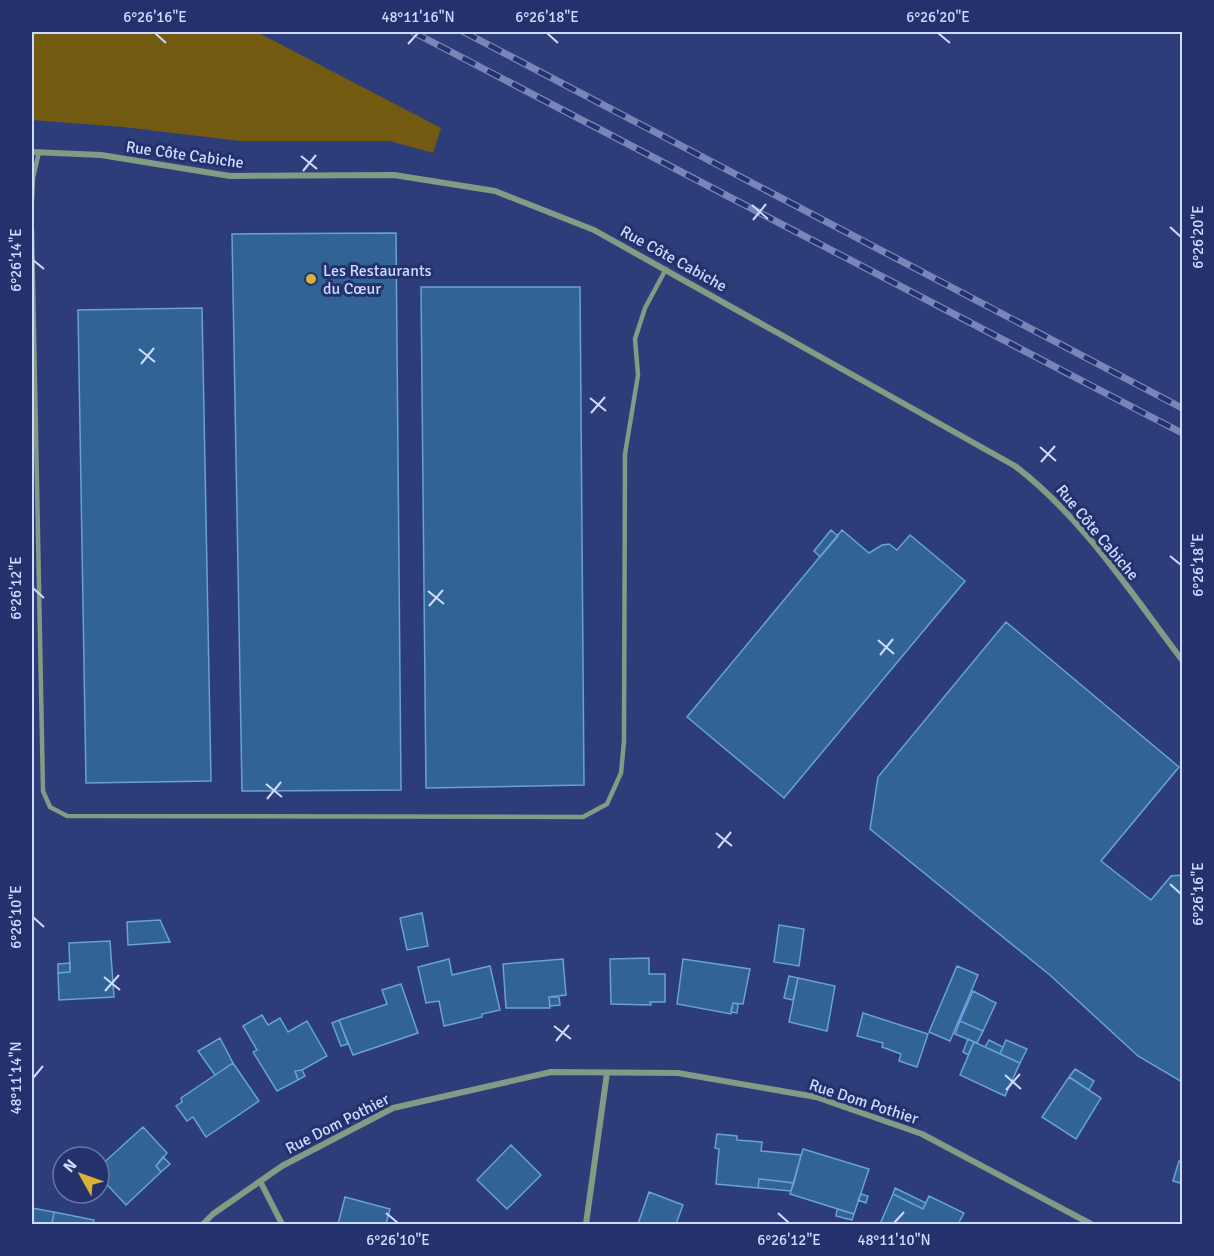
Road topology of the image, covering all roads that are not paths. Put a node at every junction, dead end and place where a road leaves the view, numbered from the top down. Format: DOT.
graph roads {
  1 [pos="35,152"];
  2 [pos="32,201"];
  3 [pos="32,229"];
  4 [pos="666,269"];
  5 [pos="1182,660"];
  6 [pos="607,1073"];
  7 [pos="260,1181"];
  8 [pos="202,1224"];
  9 [pos="282,1224"];
  10 [pos="586,1224"];
  11 [pos="1091,1224"];
  1 -- 2 [label="lane"];
  1 -- 4 [label="street, Rue Côte Cabiche"];
  3 -- 4 [label="lane"];
  4 -- 5 [label="street, Rue Côte Cabiche"];
  6 -- 7 [label="street, Rue Dom Pothier"];
  6 -- 10 [label="street"];
  6 -- 11 [label="street, Rue Dom Pothier"];
  7 -- 8 [label="street, Rue Dom Pothier"];
  7 -- 9 [label="street"];
}
